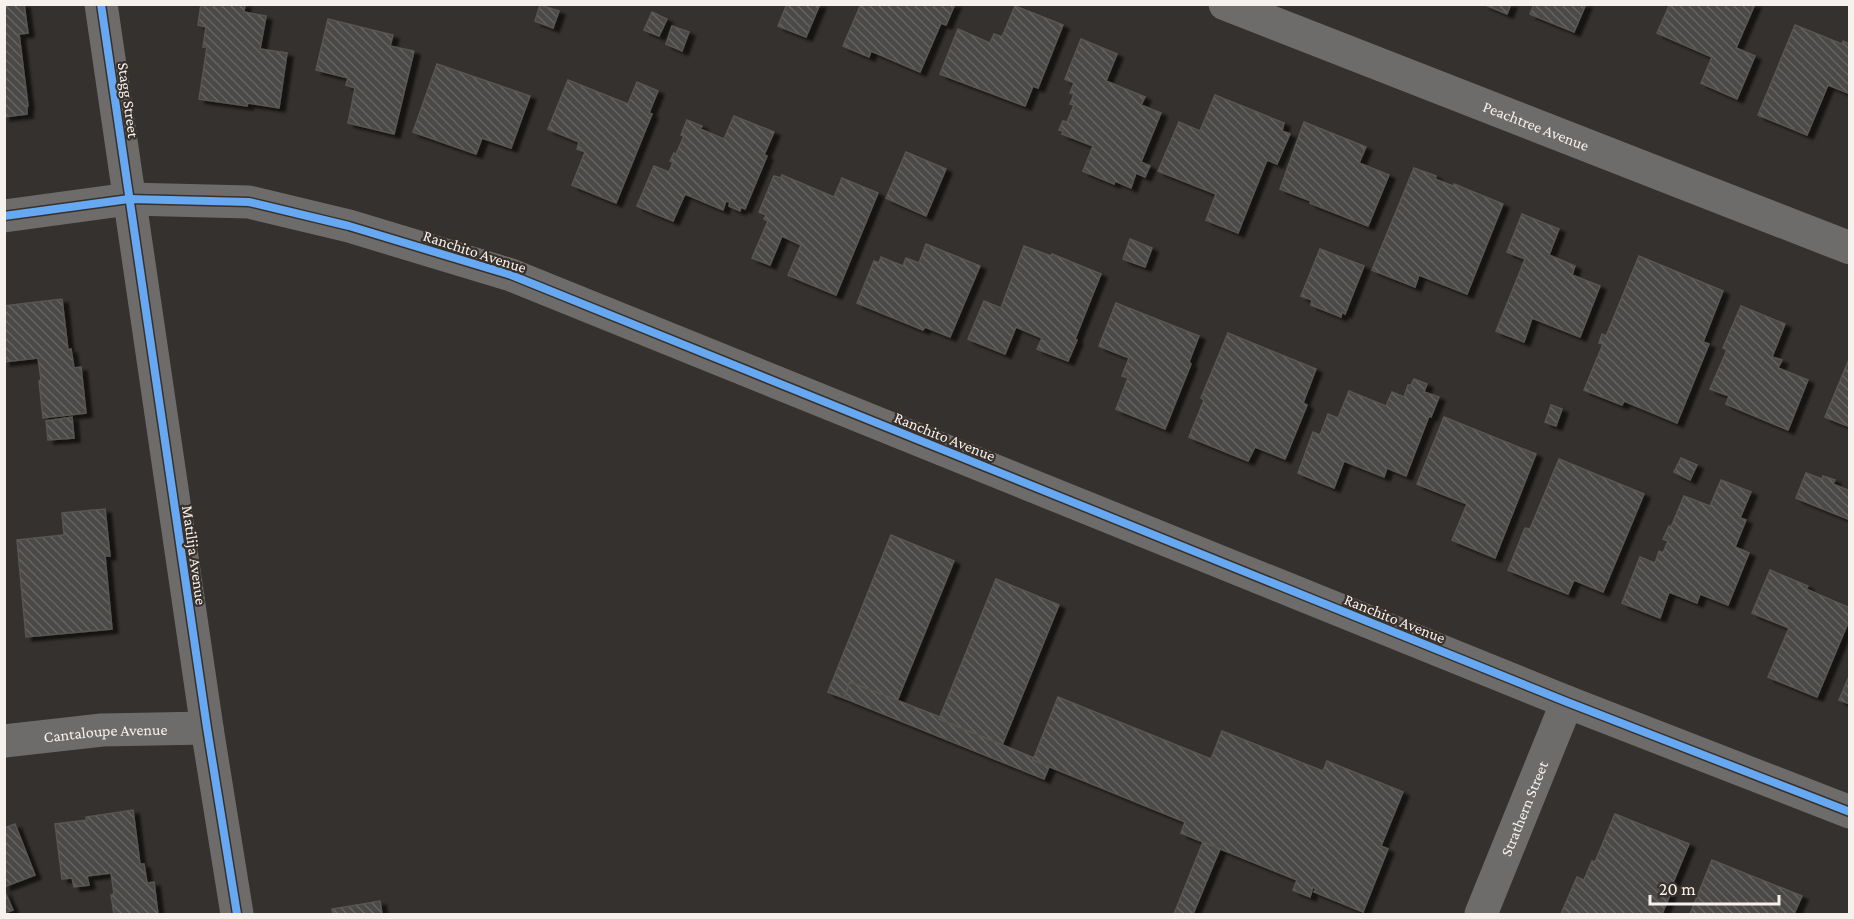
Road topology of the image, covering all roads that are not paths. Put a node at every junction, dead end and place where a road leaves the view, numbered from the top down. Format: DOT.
graph roads {
  1 [pos="101,4"];
  2 [pos="1225,4"];
  3 [pos="129,199"];
  4 [pos="4,216"];
  5 [pos="1850,248"];
  6 [pos="1567,702"];
  7 [pos="207,728"];
  8 [pos="4,741"];
  9 [pos="1850,812"];
  10 [pos="237,915"];
  11 [pos="1481,915"];
  1 -- 3 [label="street, Stagg Street"];
  2 -- 5 [label="street, Peachtree Avenue"];
  3 -- 4 [label="street, Ranchito Avenue"];
  3 -- 6 [label="street, Ranchito Avenue"];
  3 -- 7 [label="street, Matilija Avenue"];
  6 -- 9 [label="street, Ranchito Avenue"];
  6 -- 11 [label="street, Strathern Street"];
  7 -- 8 [label="street, Cantaloupe Avenue"];
  7 -- 10 [label="street, Matilija Avenue"];
}
